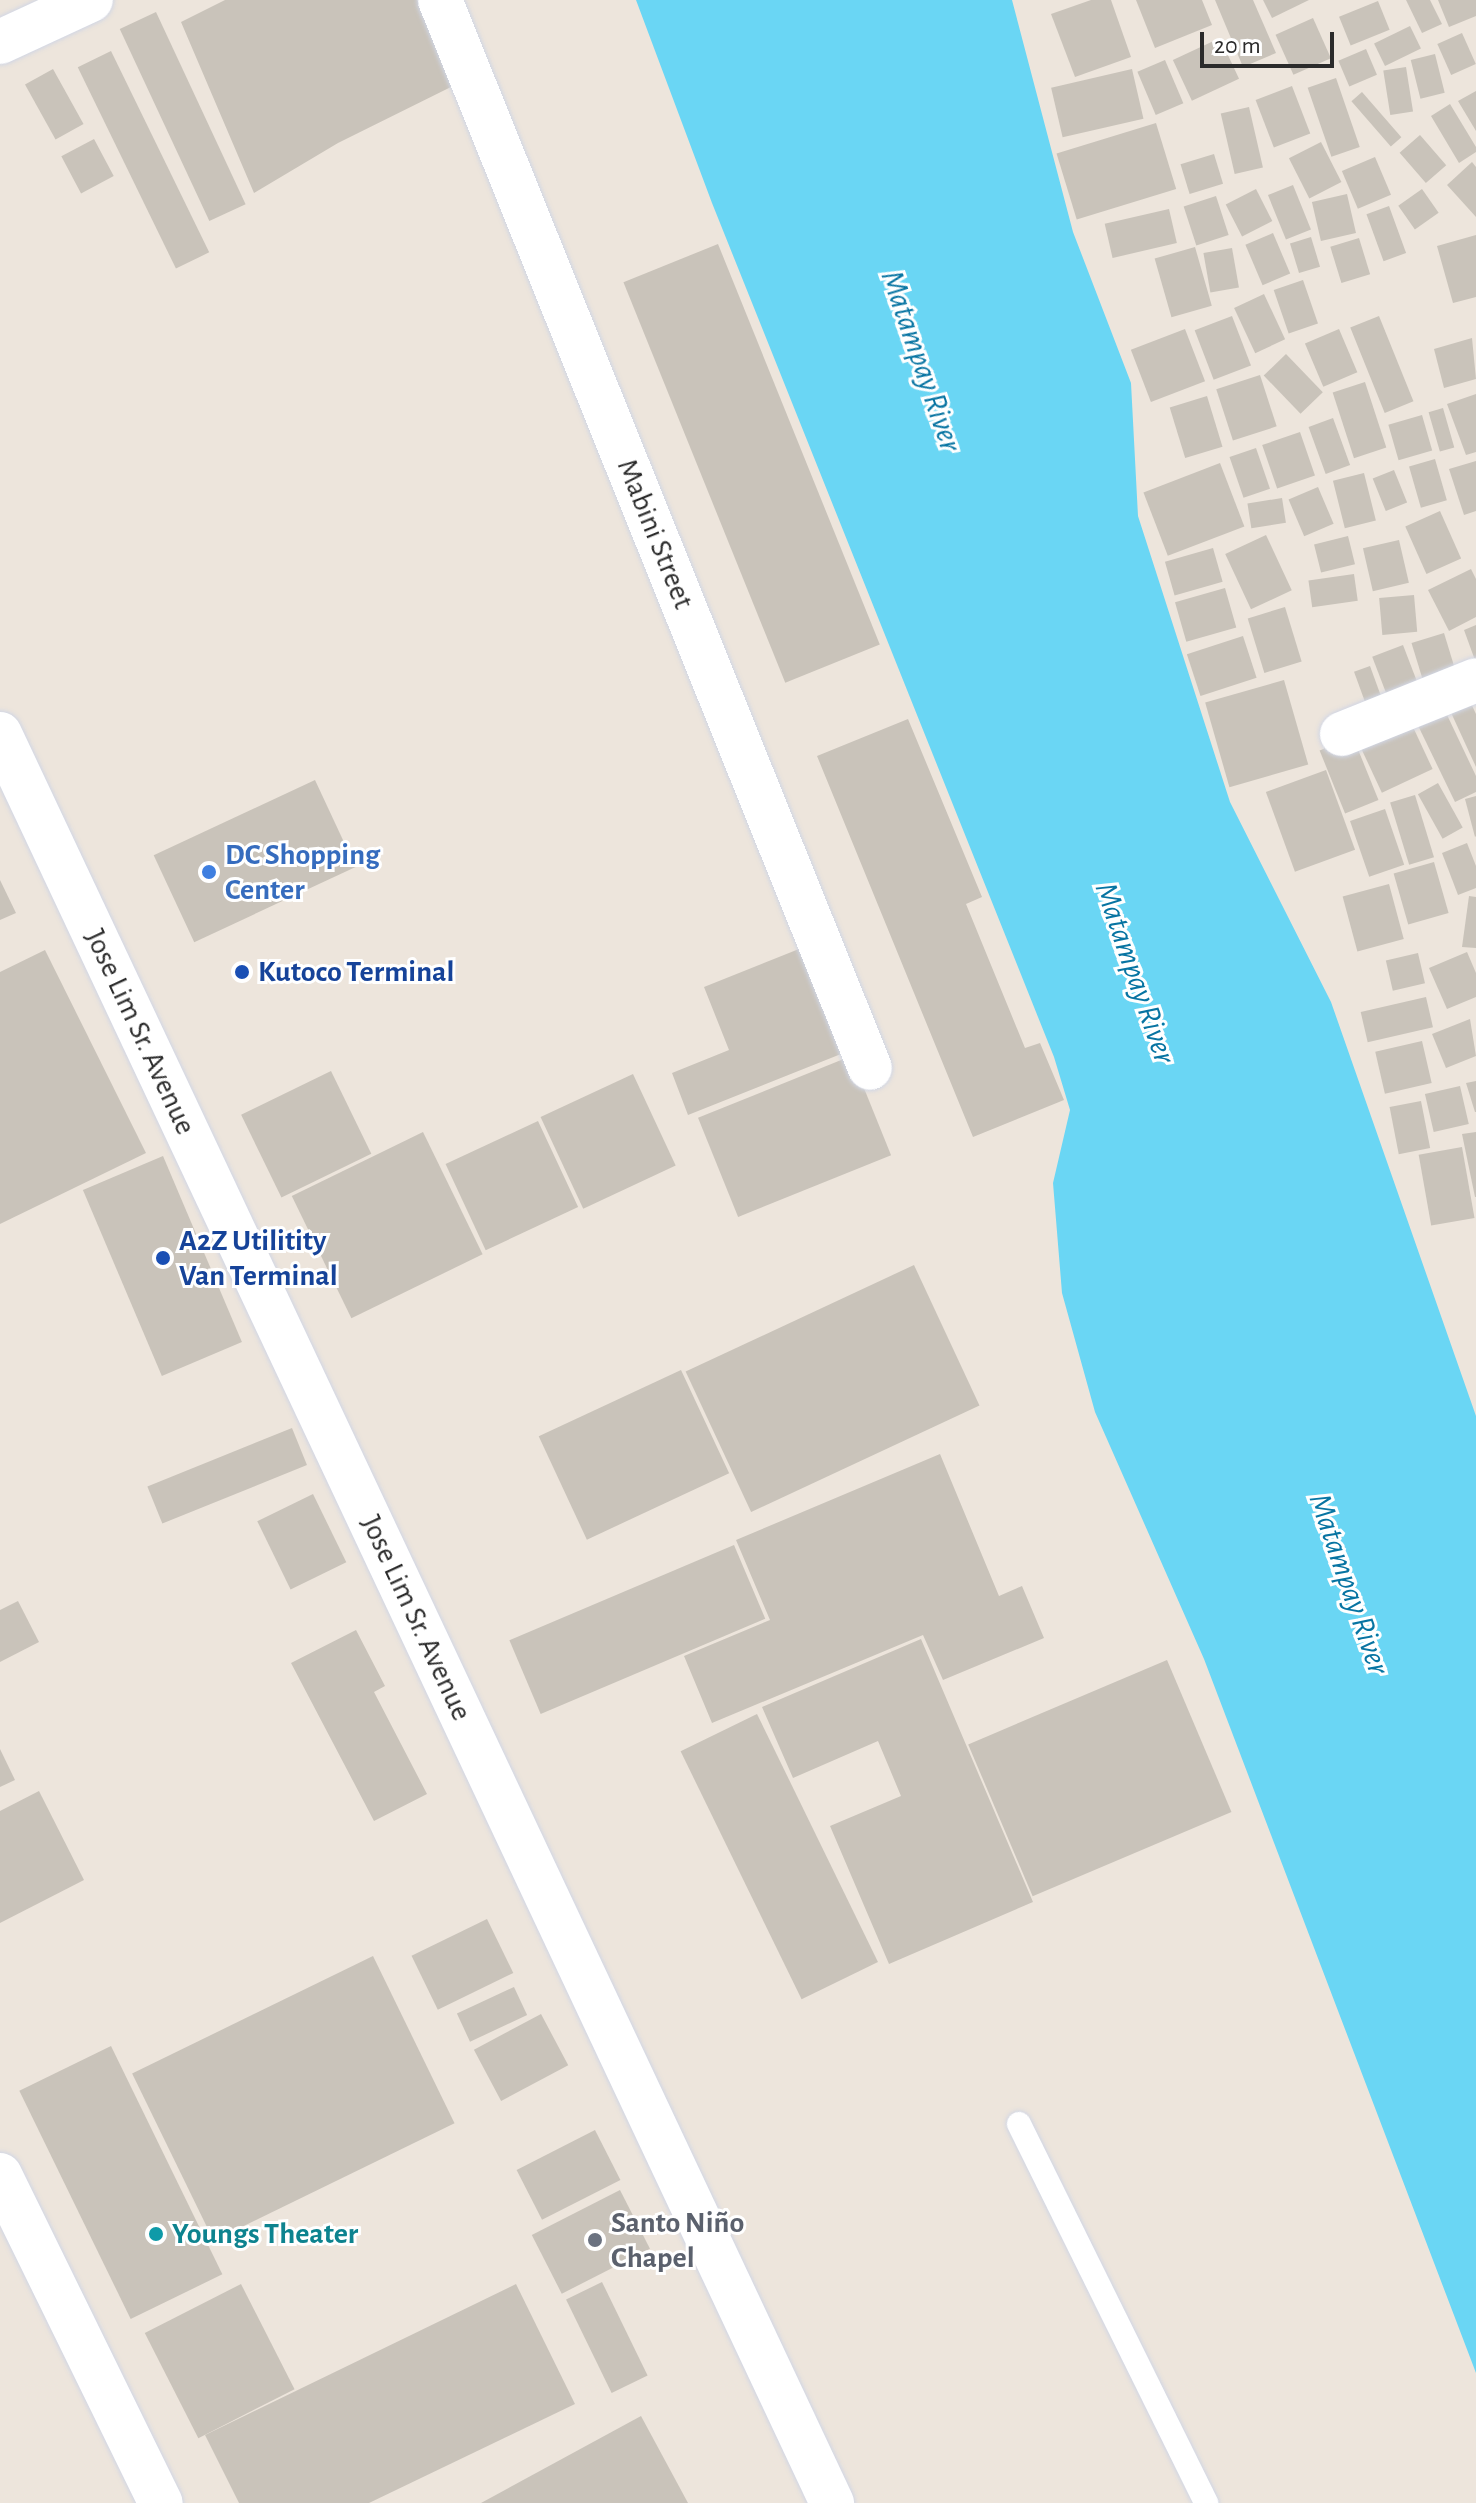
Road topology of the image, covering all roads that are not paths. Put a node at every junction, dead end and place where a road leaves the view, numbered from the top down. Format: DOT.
graph roads {
  1 [pos="91,0"];
  2 [pos="440,0"];
  3 [pos="0,42"];
  4 [pos="1476,680"];
  5 [pos="0,734"];
  6 [pos="1342,734"];
  7 [pos="870,1068"];
  8 [pos="1019,2124"];
  9 [pos="0,2175"];
  10 [pos="161,2503"];
  11 [pos="832,2503"];
  12 [pos="1206,2503"];
  1 -- 3 [label="main road"];
  2 -- 7 [label="main road, Mabini Street"];
  4 -- 6 [label="main road"];
  5 -- 11 [label="main road, Jose Lim Sr. Avenue"];
  8 -- 12 [label="lane"];
  9 -- 10 [label="main road"];
}
